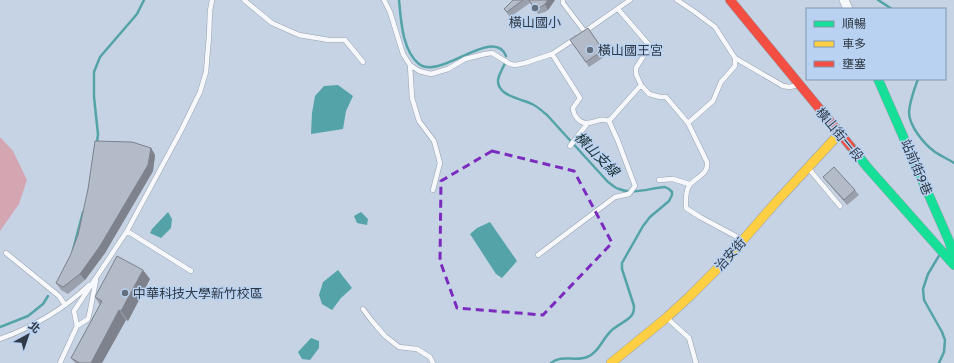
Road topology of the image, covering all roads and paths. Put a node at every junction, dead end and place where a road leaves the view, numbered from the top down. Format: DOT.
graph roads {
  1 [pos="212,0"];
  2 [pos="244,0"];
  3 [pos="384,0"];
  4 [pos="563,0"];
  5 [pos="630,0"];
  6 [pos="677,0"];
  7 [pos="730,0"];
  8 [pos="618,9"];
  9 [pos="585,32"];
  10 [pos="552,54"];
  11 [pos="735,58"];
  12 [pos="363,62"];
  13 [pos="410,65"];
  14 [pos="878,80"];
  15 [pos="799,84"];
  16 [pos="641,85"];
  17 [pos="609,121"];
  18 [pos="688,123"];
  19 [pos="586,124"];
  20 [pos="840,134"];
  21 [pos="570,146"];
  22 [pos="808,168"];
  23 [pos="659,180"];
  24 [pos="689,184"];
  25 [pos="433,190"];
  26 [pos="840,206"];
  27 [pos="127,231"];
  28 [pos="743,240"];
  29 [pos="6,253"];
  30 [pos="538,255"];
  31 [pos="954,256"];
  32 [pos="954,264"];
  33 [pos="191,271"];
  34 [pos="96,278"];
  35 [pos="65,305"];
  36 [pos="363,309"];
  37 [pos="666,318"];
  38 [pos="77,326"];
  39 [pos="0,339"];
  40 [pos="60,363"];
  41 [pos="433,363"];
  42 [pos="611,363"];
  43 [pos="696,363"];
  1 -- 27 [label="lane"];
  2 -- 12 [label="lane"];
  3 -- 13 [label="lane"];
  4 -- 9 [label="lane"];
  5 -- 8 [label="lane"];
  6 -- 11 [label="lane"];
  7 -- 15 [label="street, 橫山街一段"];
  8 -- 9 [label="lane"];
  8 -- 16 [label="lane"];
  9 -- 10 [label="lane"];
  10 -- 13 [label="lane"];
  10 -- 19 [label="lane"];
  11 -- 15 [label="lane"];
  11 -- 18 [label="lane"];
  13 -- 25 [label="lane"];
  14 -- 31 [label="street, 站前街9巷"];
  15 -- 20 [label="street, 橫山街一段"];
  16 -- 17 [label="lane"];
  16 -- 18 [label="lane"];
  17 -- 19 [label="lane"];
  17 -- 30 [label="lane"];
  18 -- 24 [label="lane"];
  19 -- 21 [label="lane"];
  20 -- 22 [label="street, 治安街"];
  20 -- 32 [label="street, 橫山街一段"];
  22 -- 26 [label="lane"];
  22 -- 28 [label="street, 治安街"];
  23 -- 24 [label="lane"];
  24 -- 28 [label="lane"];
  27 -- 33 [label="lane"];
  27 -- 34 [label="lane"];
  28 -- 37 [label="street, 治安街"];
  29 -- 35 [label="lane"];
  34 -- 35 [label="lane"];
  34 -- 38 [label="lane"];
  34 -- 38 [label="lane"];
  35 -- 39 [label="lane"];
  36 -- 41 [label="lane"];
  37 -- 42 [label="street, 治安街"];
  37 -- 43 [label="lane"];
  38 -- 40 [label="lane"];
}
